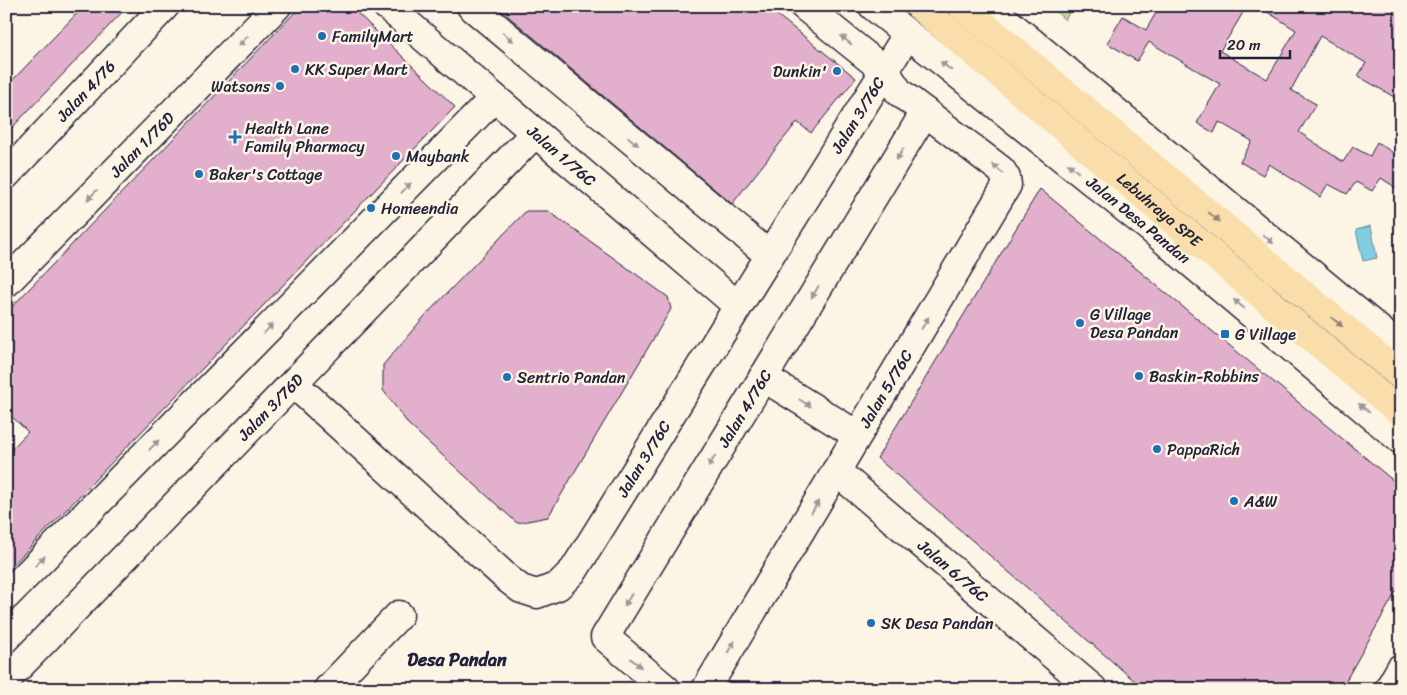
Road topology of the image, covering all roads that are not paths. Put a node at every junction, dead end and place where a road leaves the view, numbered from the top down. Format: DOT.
graph roads {
  1 [pos="164,6"];
  2 [pos="277,6"];
  3 [pos="387,6"];
  4 [pos="471,6"];
  5 [pos="804,6"];
  6 [pos="873,6"];
  7 [pos="919,6"];
  8 [pos="935,6"];
  9 [pos="962,6"];
  10 [pos="988,6"];
  11 [pos="907,35"];
  12 [pos="884,71"];
  13 [pos="494,98"];
  14 [pos="925,112"];
  15 [pos="535,133"];
  16 [pos="6,175"];
  17 [pos="769,255"];
  18 [pos="6,283"];
  19 [pos="737,305"];
  20 [pos="1401,348"];
  21 [pos="1401,376"];
  22 [pos="764,377"];
  23 [pos="294,384"];
  24 [pos="1401,404"];
  25 [pos="1401,412"];
  26 [pos="857,435"];
  27 [pos="1401,440"];
  28 [pos="836,471"];
  29 [pos="6,596"];
  30 [pos="399,615"];
  31 [pos="1401,668"];
  32 [pos="6,680"];
  33 [pos="328,689"];
  34 [pos="666,689"];
  35 [pos="706,689"];
  36 [pos="1093,689"];
  37 [pos="1389,689"];
  1 -- 16 [label="street, Jalan 4/76"];
  2 -- 18 [label="street, Jalan 1/76D, one-way"];
  3 -- 13 [label="street, Jalan 1/76C"];
  4 -- 17 [label="street, one-way"];
  12 -- 5 [label="street, one-way"];
  6 -- 11 [label="street, Jalan Desa Pandan"];
  7 -- 25 [label="highway, Lebuhraya SPE"];
  8 -- 24 [label="street, Jalan Desa Pandan"];
  9 -- 21 [label="highway, Lebuhraya SPE, one-way"];
  10 -- 20 [label="street, one-way"];
  11 -- 12 [label="street, Jalan 3/76C"];
  27 -- 11 [label="street, Jalan Desa Pandan, one-way"];
  12 -- 14 [label="street"];
  12 -- 17 [label="street, Jalan 3/76C"];
  13 -- 15 [label="street, Jalan 1/76C"];
  29 -- 13 [label="street, one-way"];
  14 -- 22 [label="street, Jalan 4/76C, one-way"];
  26 -- 14 [label="street, Jalan 5/76C, one-way"];
  15 -- 19 [label="street, Jalan 1/76C"];
  15 -- 23 [label="street, Jalan 3/76D"];
  17 -- 19 [label="street, Jalan 3/76C"];
  19 -- 23 [label="street, Jalan 3/76C"];
  22 -- 26 [label="street, one-way"];
  22 -- 34 [label="street, Jalan 4/76C, one-way"];
  23 -- 32 [label="street, Jalan 3/76D"];
  26 -- 28 [label="street, Jalan 5/76C"];
  35 -- 28 [label="street, Jalan 5/76C, one-way"];
  28 -- 36 [label="street, Jalan 6/76C"];
  30 -- 33 [label="street"];
  31 -- 37 [label="street"];
}
